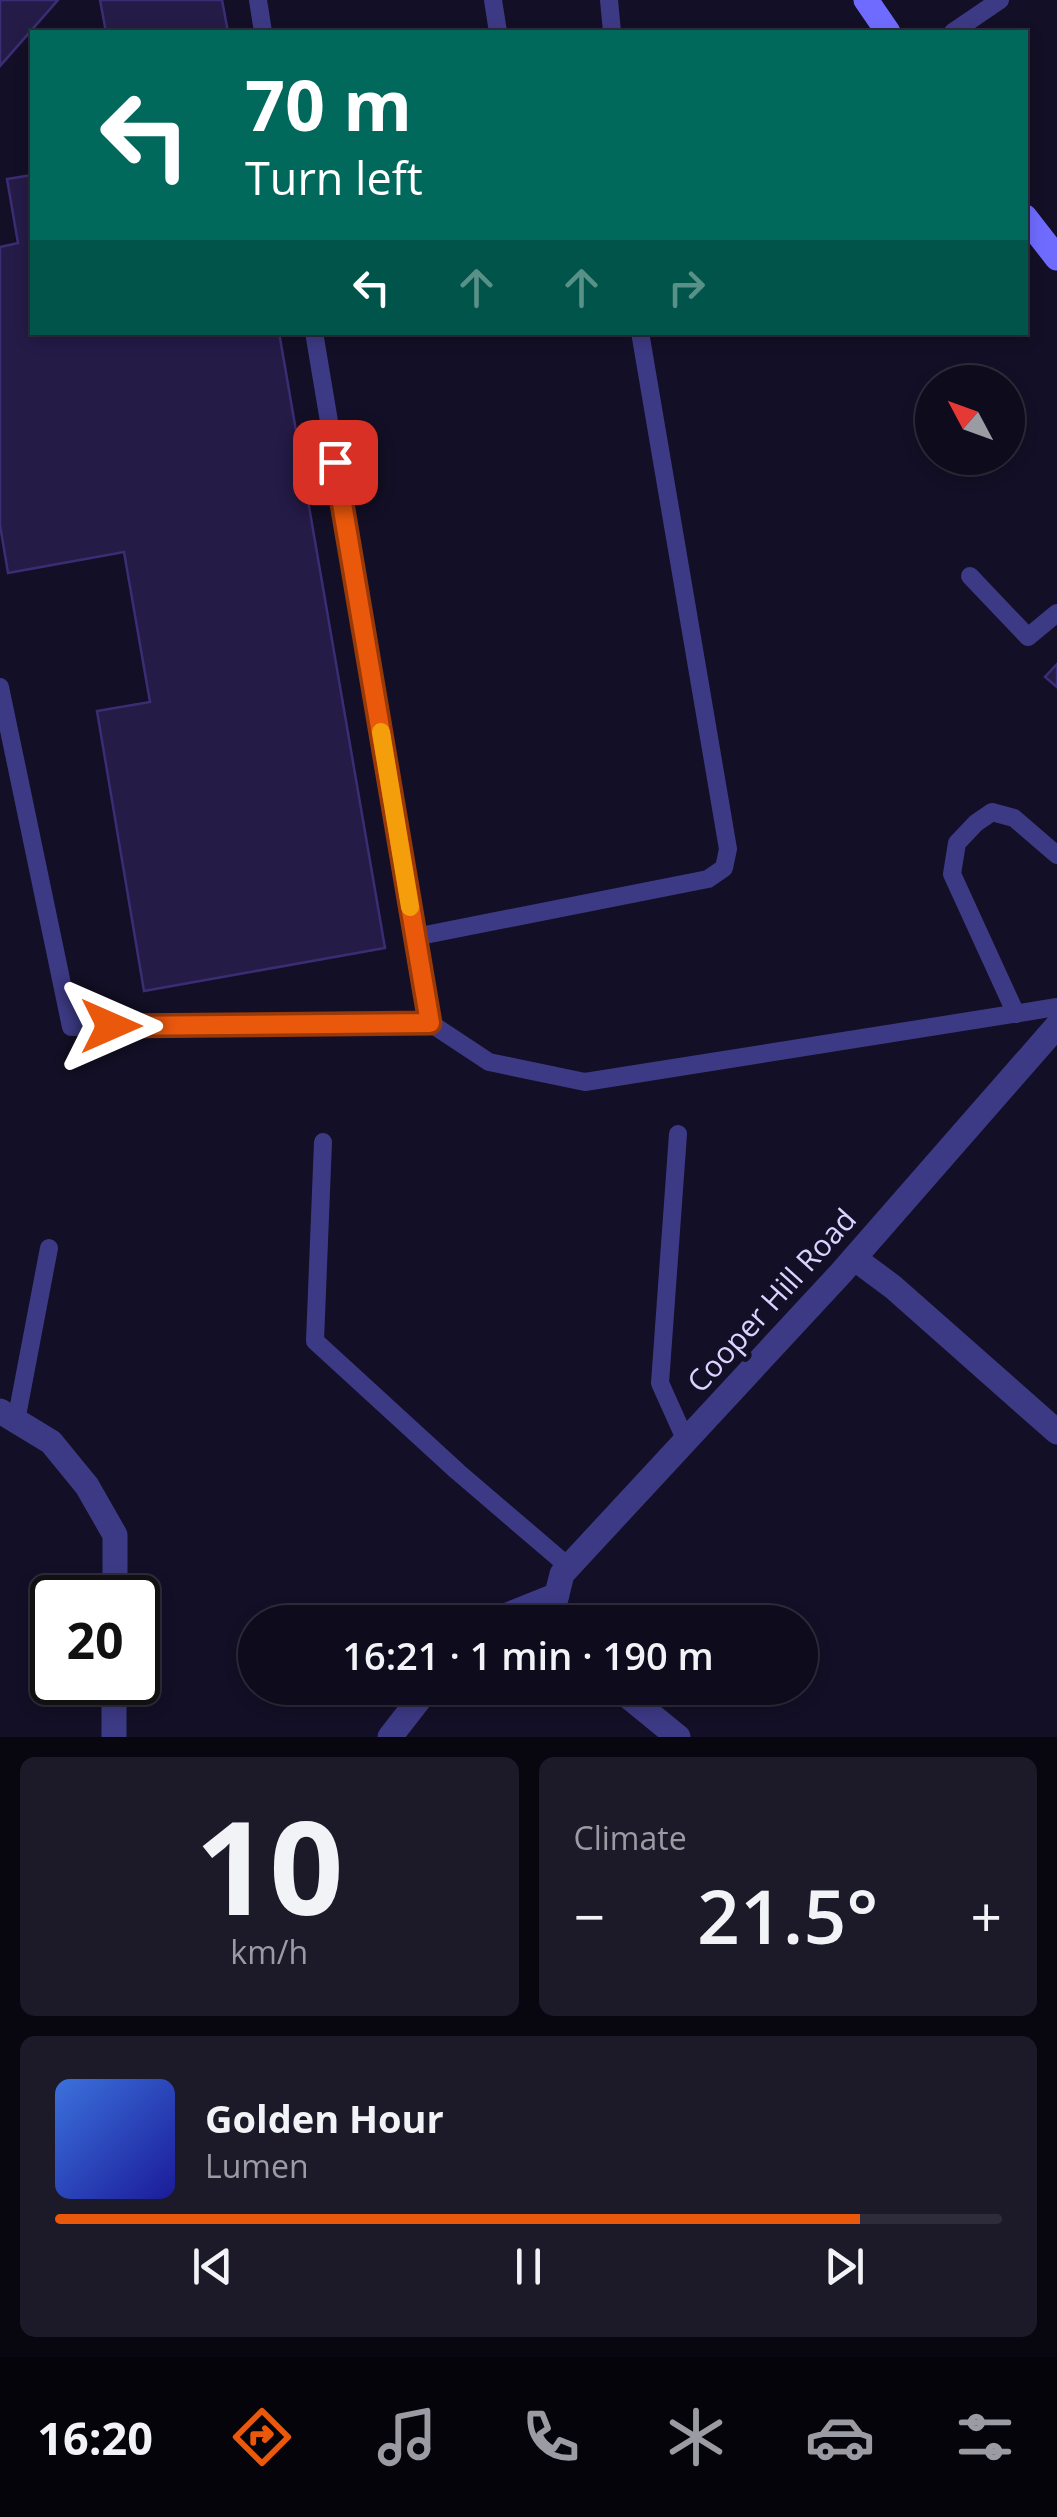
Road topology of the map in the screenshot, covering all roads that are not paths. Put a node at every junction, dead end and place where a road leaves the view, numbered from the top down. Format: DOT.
graph roads {
  1 [pos="258,0"];
  2 [pos="493,0"];
  3 [pos="610,0"];
  4 [pos="866,0"];
  5 [pos="1000,0"];
  6 [pos="263,30"];
  7 [pos="498,30"];
  8 [pos="612,30"];
  9 [pos="887,30"];
  10 [pos="956,30"];
  11 [pos="1028,221"];
  12 [pos="1057,258"];
  13 [pos="315,335"];
  14 [pos="641,335"];
  15 [pos="970,576"];
  16 [pos="1057,612"];
  17 [pos="0,688"];
  18 [pos="1057,854"];
  19 [pos="415,937"];
  20 [pos="1057,1007"];
  21 [pos="1016,1014"];
  22 [pos="430,1023"];
  23 [pos="1057,1026"];
  24 [pos="678,1134"];
  25 [pos="322,1142"];
  26 [pos="49,1248"];
  27 [pos="854,1258"];
  28 [pos="8,1416"];
  29 [pos="1057,1432"];
  30 [pos="686,1442"];
  31 [pos="569,1567"];
  32 [pos="115,1575"];
  33 [pos="557,1595"];
  34 [pos="532,1605"];
  35 [pos="554,1605"];
  36 [pos="114,1705"];
  37 [pos="415,1705"];
  38 [pos="639,1705"];
  39 [pos="114,1737"];
  40 [pos="390,1737"];
  41 [pos="678,1737"];
  1 -- 6 [label="lane"];
  2 -- 7 [label="lane"];
  3 -- 8 [label="lane"];
  4 -- 9 [label="main road"];
  5 -- 10 [label="lane"];
  11 -- 12 [label="main road"];
  13 -- 19 [label="lane"];
  14 -- 19 [label="lane"];
  15 -- 16 [label="lane"];
  17 -- 22 [label="lane"];
  18 -- 21 [label="lane"];
  19 -- 22 [label="lane"];
  20 -- 21 [label="lane"];
  21 -- 22 [label="lane"];
  23 -- 27 [label="street, Cooper Hill Road"];
  24 -- 30 [label="lane"];
  25 -- 31 [label="lane"];
  26 -- 28 [label="lane"];
  27 -- 29 [label="street"];
  27 -- 30 [label="street, Cooper Hill Road"];
  28 -- 32 [label="street"];
  30 -- 31 [label="street, Cooper Hill Road"];
  31 -- 33 [label="street, Cooper Hill Road"];
  33 -- 34 [label="street"];
  33 -- 35 [label="street, Cooper Hill Road"];
  36 -- 39 [label="street"];
  37 -- 40 [label="street"];
  38 -- 41 [label="street"];
}
